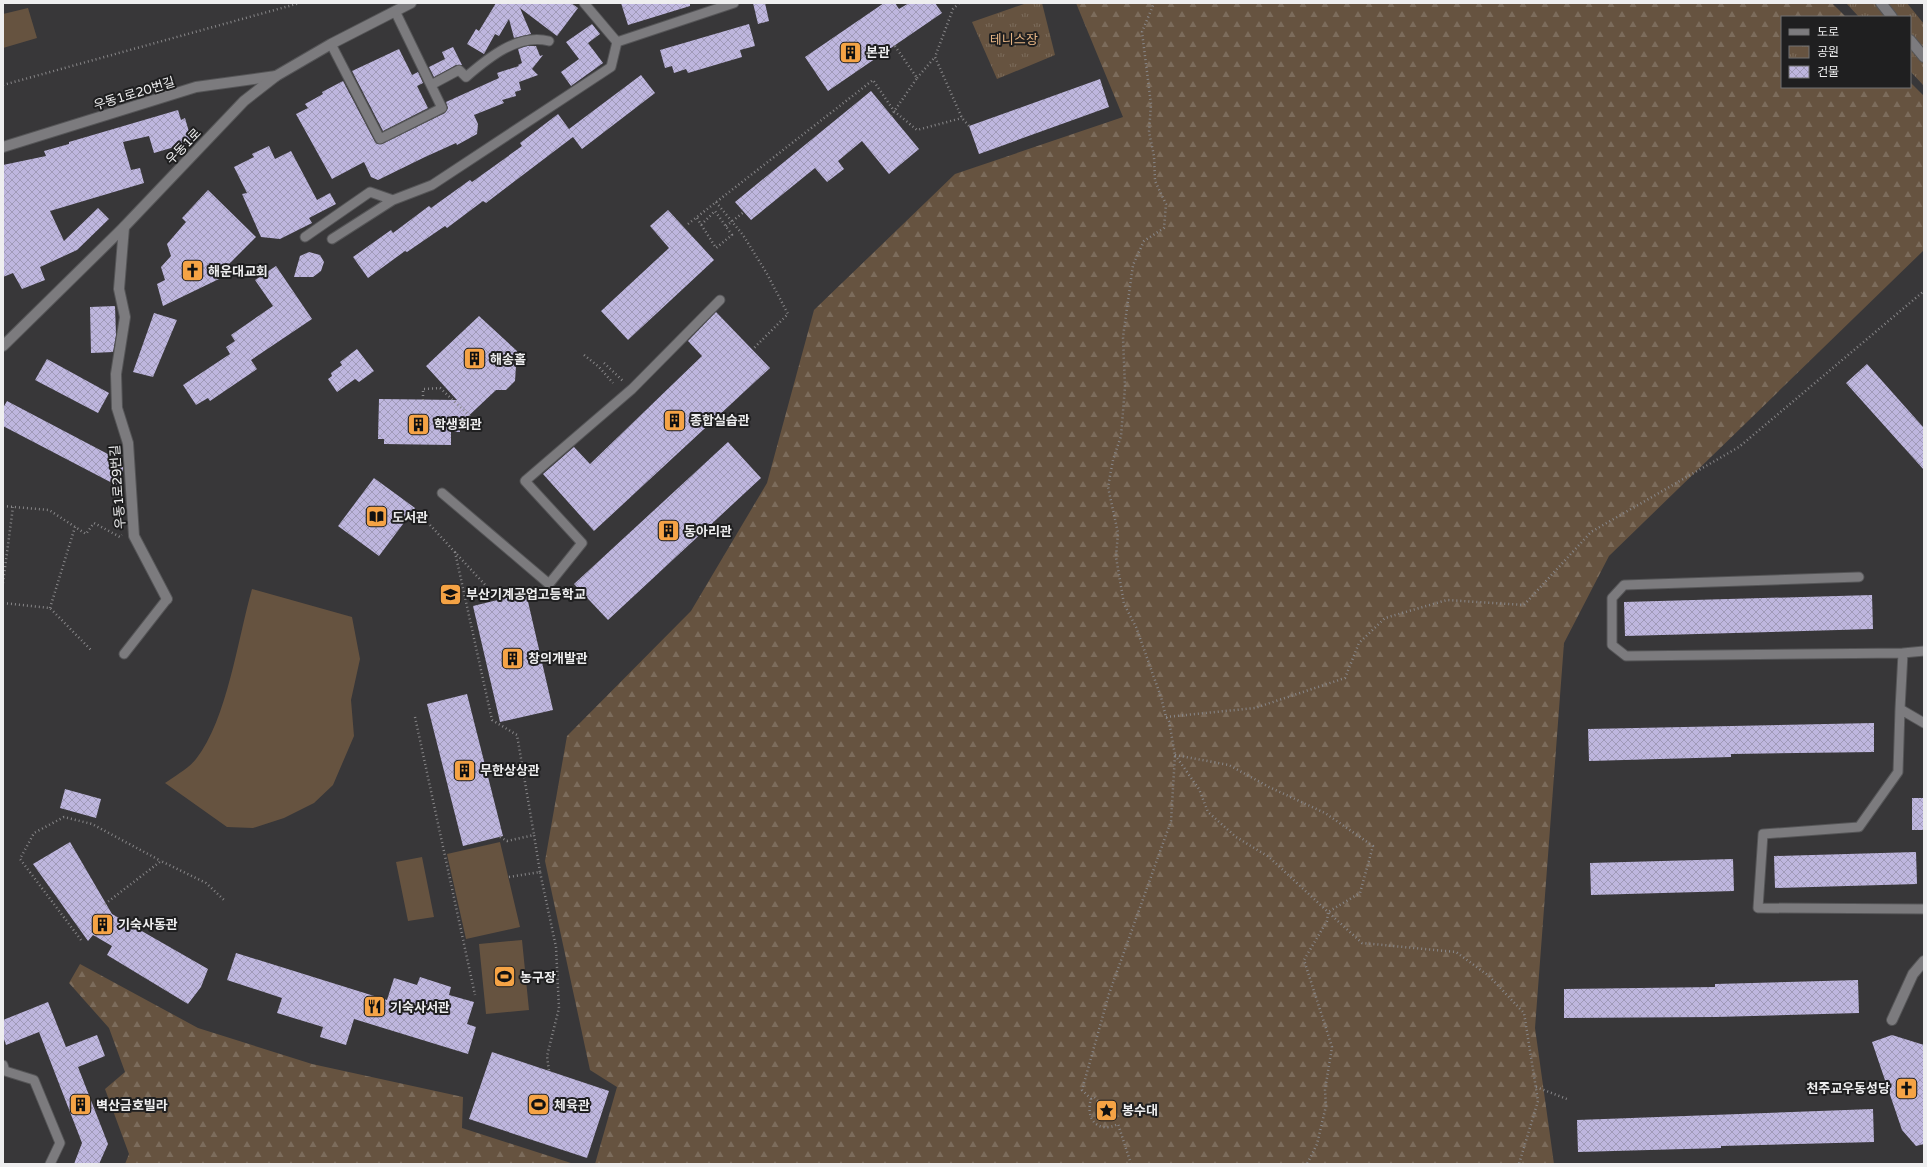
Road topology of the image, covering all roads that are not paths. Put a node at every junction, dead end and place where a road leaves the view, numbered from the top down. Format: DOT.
graph roads {
  1 [pos="411,3"];
  2 [pos="584,3"];
  3 [pos="734,3"];
  4 [pos="1880,3"];
  5 [pos="395,11"];
  6 [pos="1891,16"];
  7 [pos="549,41"];
  8 [pos="1911,41"];
  9 [pos="617,42"];
  10 [pos="331,44"];
  11 [pos="1924,57"];
  12 [pos="276,76"];
  13 [pos="431,85"];
  14 [pos="3,147"];
  15 [pos="393,200"];
  16 [pos="124,227"];
  17 [pos="305,237"];
  18 [pos="332,239"];
  19 [pos="720,300"];
  20 [pos="4,344"];
  21 [pos="442,493"];
  22 [pos="1858,577"];
  23 [pos="167,599"];
  24 [pos="1924,651"];
  25 [pos="1903,653"];
  26 [pos="124,654"];
  27 [pos="1900,709"];
  28 [pos="1924,723"];
  29 [pos="1924,908"];
  30 [pos="1924,961"];
  31 [pos="1892,1020"];
  32 [pos="3,1065"];
  33 [pos="50,1164"];
  1 -- 5 [label="street, 우동1로"];
  2 -- 9 [label="lane"];
  3 -- 9 [label="lane"];
  4 -- 6 [label="street"];
  5 -- 10 [label="street, 우동1로"];
  5 -- 13 [label="lane"];
  7 -- 13 [label="lane"];
  8 -- 11 [label="street"];
  9 -- 15 [label="lane"];
  10 -- 12 [label="street, 우동1로"];
  10 -- 13 [label="lane"];
  12 -- 14 [label="street, 우동1로20번길"];
  12 -- 16 [label="street, 우동1로"];
  15 -- 17 [label="lane"];
  15 -- 18 [label="lane"];
  16 -- 20 [label="street, 우동1로"];
  16 -- 23 [label="street, 우동1로29번길"];
  19 -- 21 [label="lane"];
  22 -- 25 [label="lane"];
  23 -- 26 [label="lane, 우동1로29번길"];
  24 -- 25 [label="lane"];
  25 -- 27 [label="lane"];
  27 -- 28 [label="lane"];
  27 -- 29 [label="lane"];
  30 -- 31 [label="street"];
  32 -- 33 [label="lane"];
}
